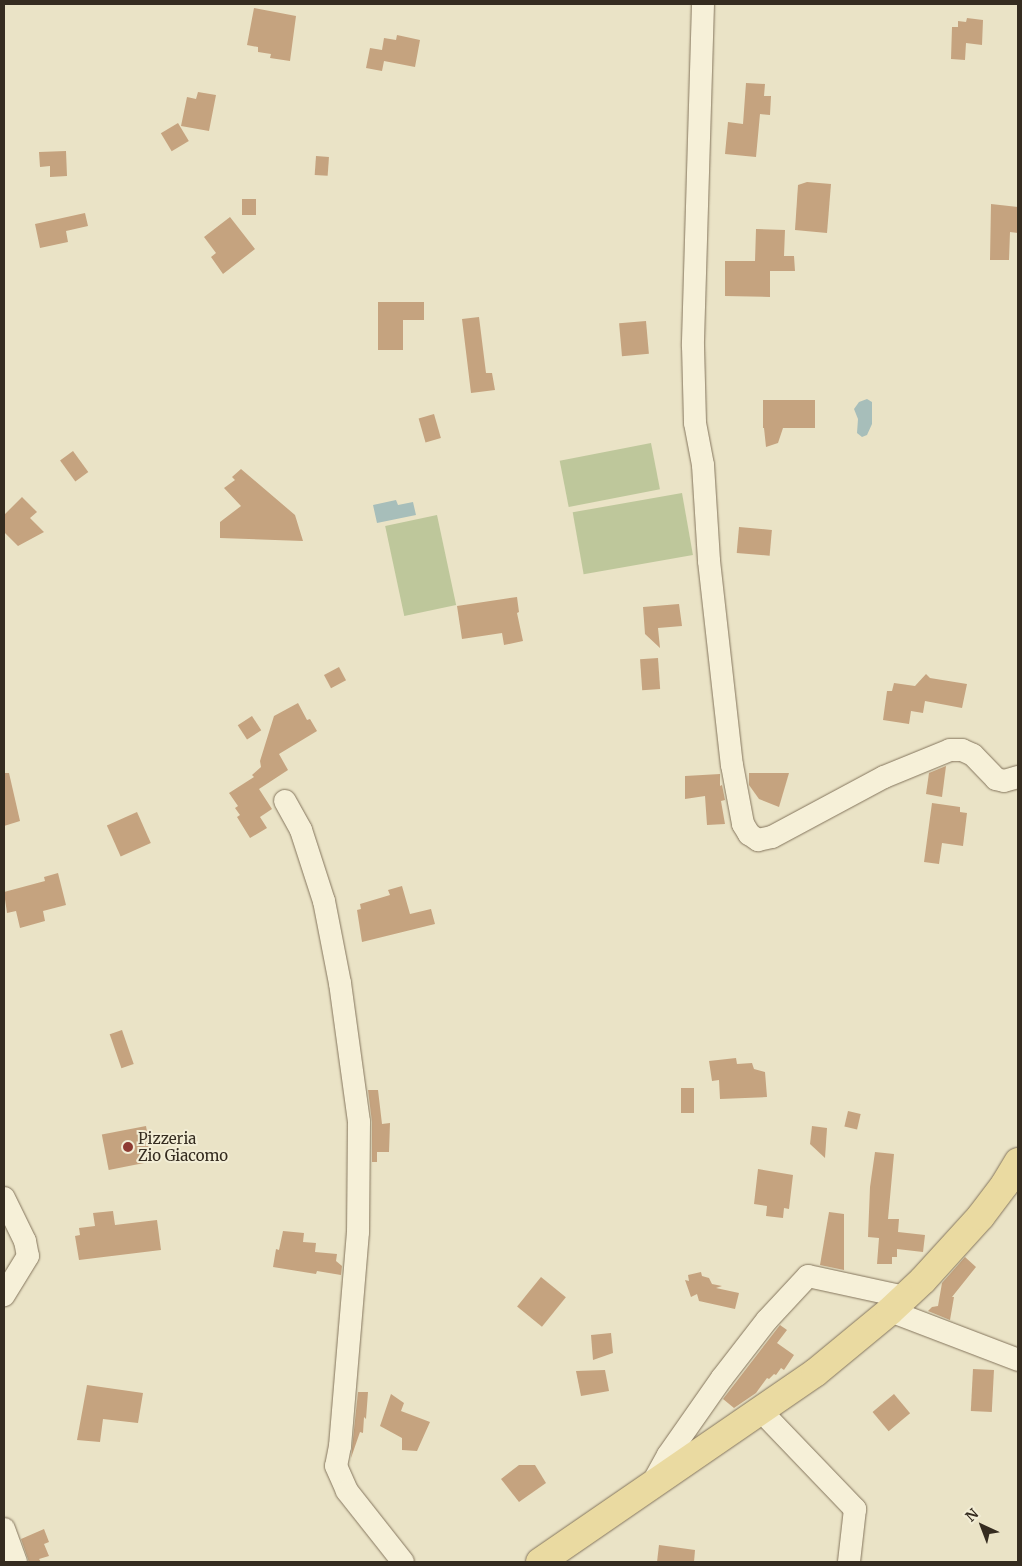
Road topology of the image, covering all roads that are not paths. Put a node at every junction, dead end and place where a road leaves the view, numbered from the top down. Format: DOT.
graph roads {
  1 [pos="702,4"];
  2 [pos="1018,777"];
  3 [pos="286,801"];
  4 [pos="1018,1162"];
  5 [pos="4,1198"];
  6 [pos="4,1295"];
  7 [pos="898,1304"];
  8 [pos="1018,1360"];
  9 [pos="761,1411"];
  10 [pos="650,1487"];
  11 [pos="4,1529"];
  12 [pos="16,1562"];
  13 [pos="403,1562"];
  14 [pos="540,1562"];
  15 [pos="849,1562"];
  1 -- 2 [label="street"];
  3 -- 13 [label="street"];
  4 -- 7 [label="main road"];
  5 -- 6 [label="street"];
  7 -- 8 [label="street"];
  7 -- 9 [label="main road"];
  7 -- 10 [label="street"];
  9 -- 10 [label="main road"];
  9 -- 15 [label="street"];
  10 -- 14 [label="main road"];
  11 -- 12 [label="street"];
}
